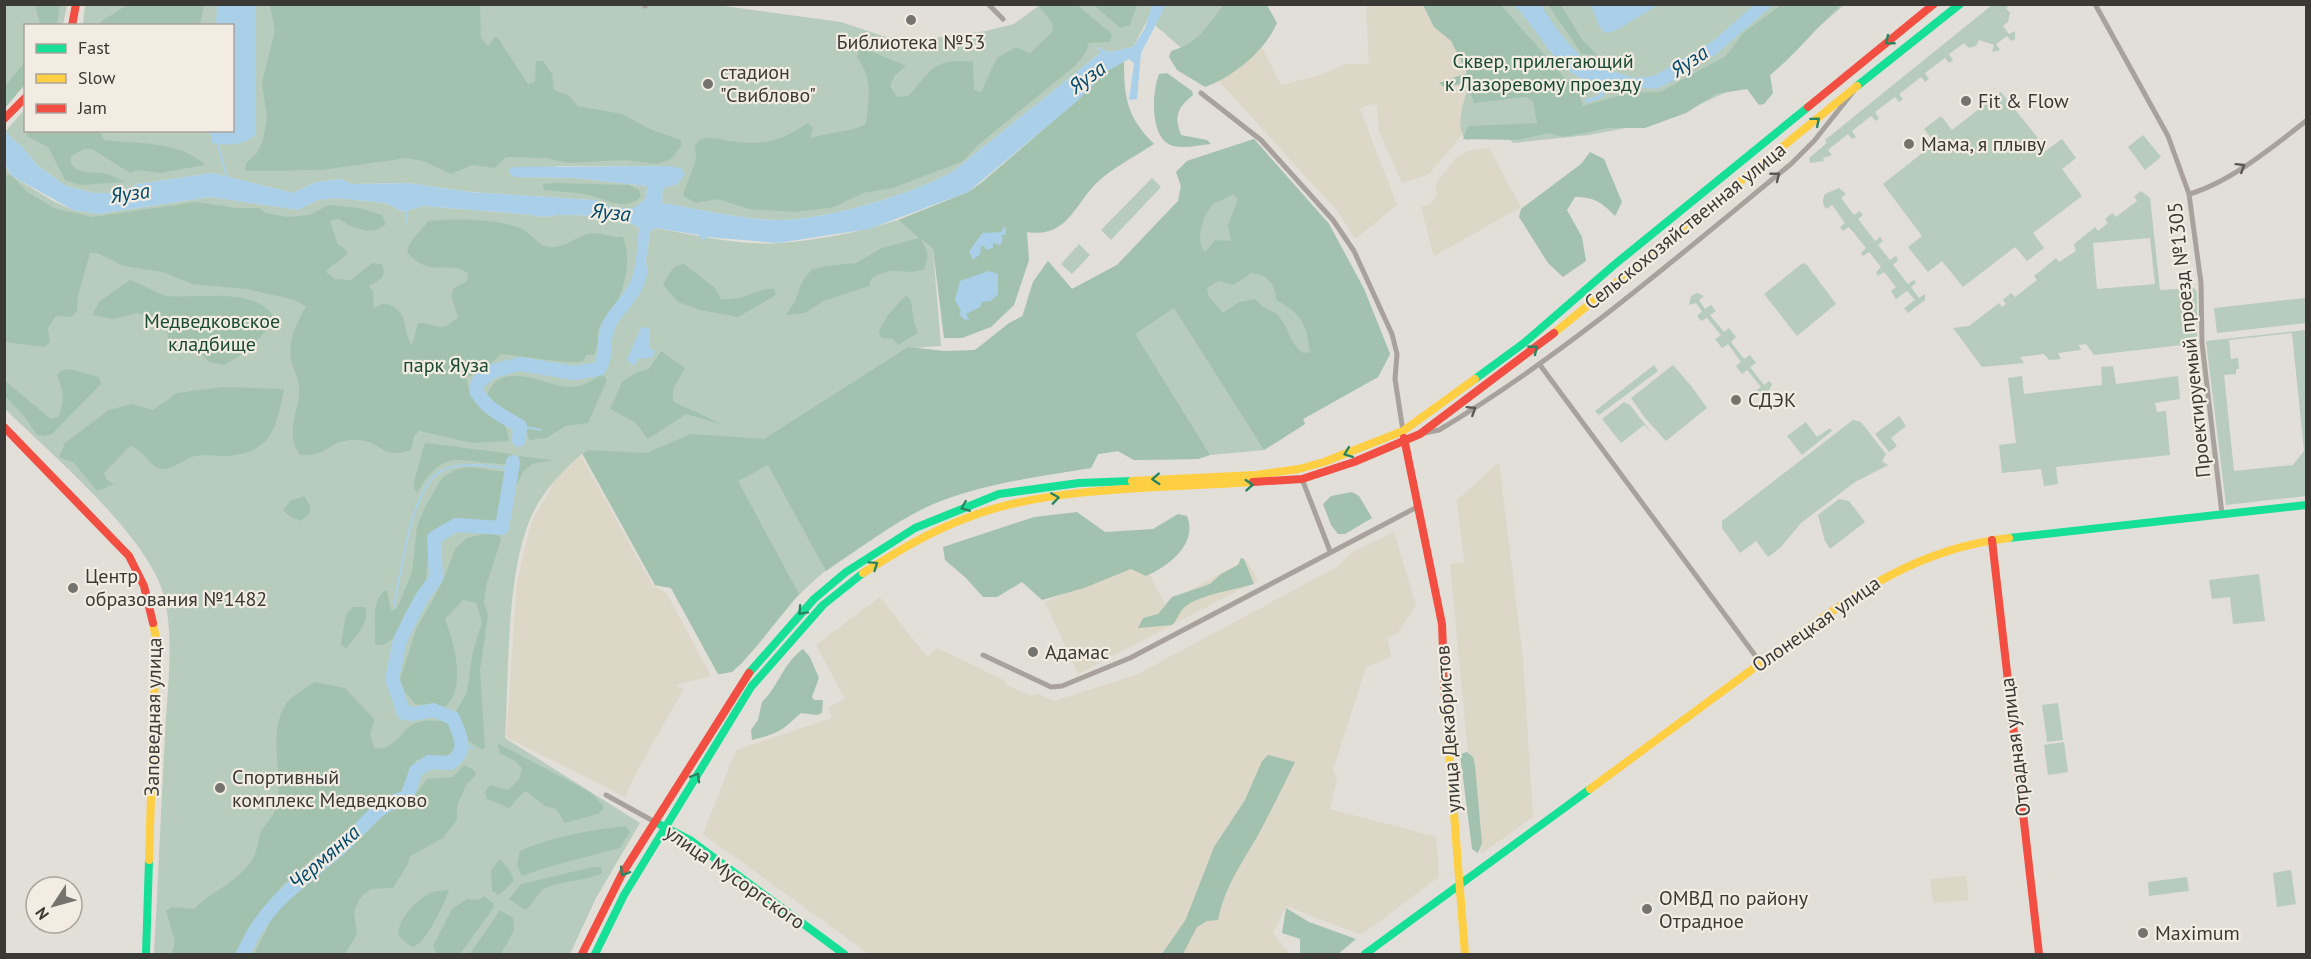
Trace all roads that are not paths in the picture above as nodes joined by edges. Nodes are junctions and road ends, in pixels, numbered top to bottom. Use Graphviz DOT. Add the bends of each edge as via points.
graph roads {
  1 [pos="76,4"];
  2 [pos="988,4"];
  3 [pos="1934,4"];
  4 [pos="1960,4"];
  5 [pos="2095,4"];
  6 [pos="1003,19"];
  7 [pos="72,24"];
  8 [pos="1860,84"];
  9 [pos="1201,93"];
  10 [pos="24,99"];
  11 [pos="8,116"];
  12 [pos="2307,121"];
  13 [pos="2189,194"];
  14 [pos="1540,366"];
  15 [pos="4,427"];
  16 [pos="1402,431"];
  17 [pos="1420,434"];
  18 [pos="1405,441"];
  19 [pos="1302,479"];
  20 [pos="2307,505"];
  21 [pos="1419,506"];
  22 [pos="2222,514"];
  23 [pos="1992,540"];
  24 [pos="1330,551"];
  25 [pos="983,655"];
  26 [pos="1760,662"];
  27 [pos="606,795"];
  28 [pos="655,822"];
  29 [pos="666,827"];
  30 [pos="1458,884"];
  31 [pos="146,954"];
  32 [pos="582,954"];
  33 [pos="596,954"];
  34 [pos="844,954"];
  35 [pos="1365,954"];
  36 [pos="1465,954"];
  37 [pos="2039,954"];
  1 -- 7 [label="main road"];
  2 -- 6 [label="street"];
  3 -- 16 [label="main road, Сельскохозяйственная улица, one-way" via="1524,343"];
  4 -- 8 [label="main road, Сельскохозяйственная улица"];
  5 -- 13 [label="street, Проектируемый проезд №1305" via="2168,136"];
  14 -- 8 [label="street, one-way" via="1791,164"];
  17 -- 8 [label="main road, Сельскохозяйственная улица, one-way" via="1532,352"];
  9 -- 16 [label="street" via="1261,140 1333,220 1354,251 1392,334"];
  10 -- 11 [label="main road"];
  13 -- 12 [label="street, one-way" via="2248,163"];
  13 -- 22 [label="street, Проектируемый проезд №1305"];
  17 -- 14 [label="street, one-way" via="1439,430"];
  14 -- 26 [label="street"];
  15 -- 31 [label="main road, Заповедная улица" via="122,547 144,581 149,599 156,639"];
  16 -- 18 [label="main road, улица Декабристов"];
  16 -- 28 [label="main road, Сельскохозяйственная улица, one-way" via="1299,469 1020,489 968,505 915,528 846,572 814,598 777,638 742,681"];
  17 -- 18 [label="main road, Сельскохозяйственная улица"];
  18 -- 19 [label="main road, Сельскохозяйственная улица"];
  18 -- 21 [label="main road, улица Декабристов"];
  19 -- 24 [label="street"];
  29 -- 19 [label="main road, Сельскохозяйственная улица, one-way" via="752,687 785,645 852,580 921,537 1008,504 1080,494"];
  20 -- 22 [label="main road, Олонецкая улица"];
  21 -- 24 [label="street"];
  21 -- 30 [label="main road, улица Декабристов" via="1442,624"];
  22 -- 23 [label="main road, Олонецкая улица"];
  23 -- 26 [label="main road, Олонецкая улица" via="1948,550 1890,573"];
  23 -- 37 [label="main road, Отрадная улица"];
  24 -- 25 [label="street" via="1130,658 1062,686 1043,684"];
  26 -- 30 [label="main road, Олонецкая улица"];
  27 -- 28 [label="street"];
  28 -- 29 [label="main road, улица Мусоргского"];
  28 -- 32 [label="main road, Сельскохозяйственная улица, one-way" via="614,889"];
  29 -- 33 [label="main road, Сельскохозяйственная улица" via="624,895"];
  29 -- 34 [label="main road, улица Мусоргского" via="690,840"];
  30 -- 35 [label="main road"];
  30 -- 36 [label="main road, улица Декабристов"];
}
